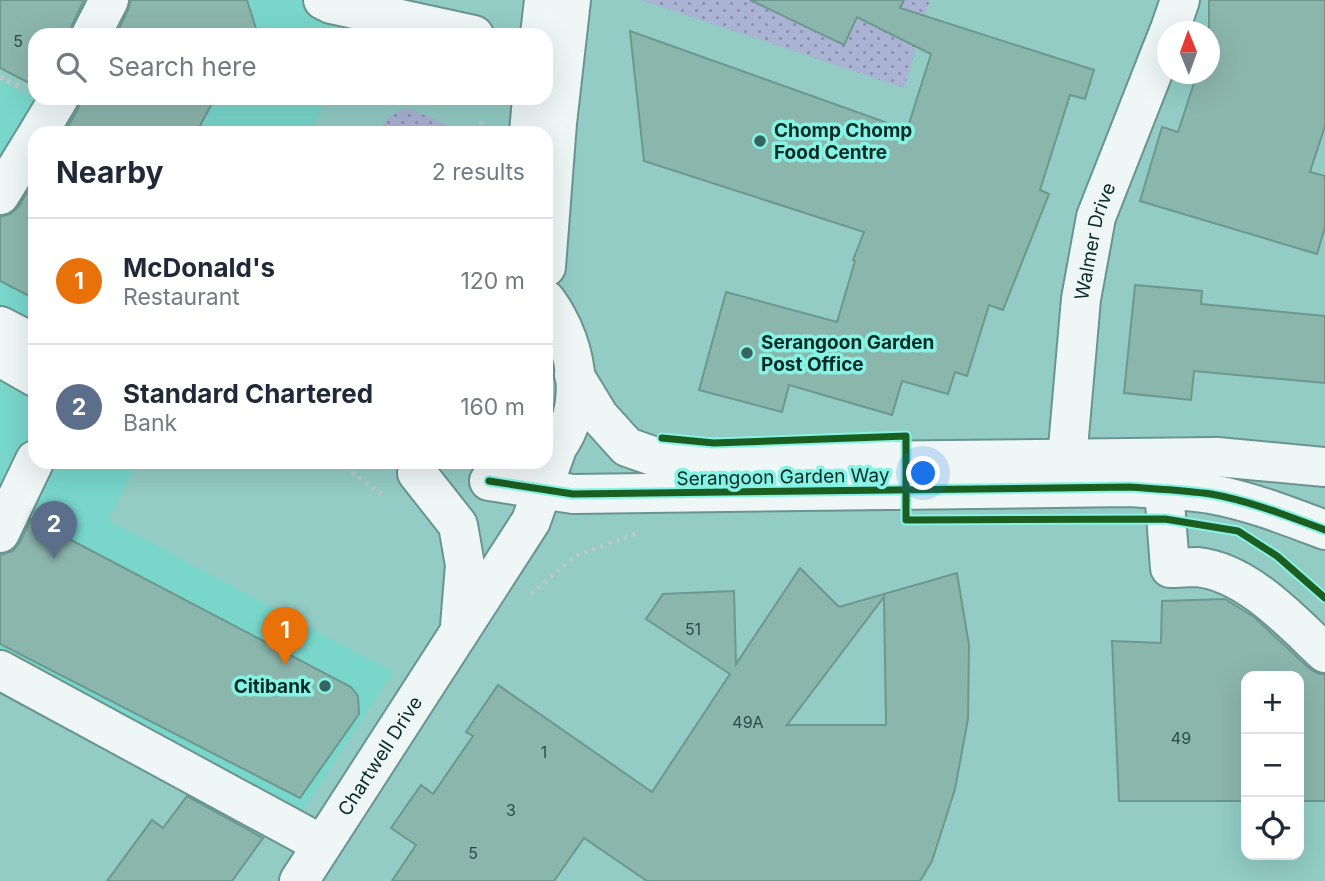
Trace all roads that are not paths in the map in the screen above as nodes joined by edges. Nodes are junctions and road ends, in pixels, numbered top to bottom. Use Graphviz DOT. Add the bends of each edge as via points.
graph roads {
  1 [pos="109,0"];
  2 [pos="323,0"];
  3 [pos="544,0"];
  4 [pos="571,0"];
  5 [pos="1180,0"];
  6 [pos="1172,21"];
  7 [pos="95,28"];
  8 [pos="442,28"];
  9 [pos="541,28"];
  10 [pos="1157,61"];
  11 [pos="40,105"];
  12 [pos="532,105"];
  13 [pos="39,126"];
  14 [pos="531,126"];
  15 [pos="28,149"];
  16 [pos="553,175"];
  17 [pos="0,195"];
  18 [pos="553,312"];
  19 [pos="0,326"];
  20 [pos="28,340"];
  21 [pos="0,357"];
  22 [pos="28,373"];
  23 [pos="574,375"];
  24 [pos="553,455"];
  25 [pos="1067,459"];
  26 [pos="1325,467"];
  27 [pos="31,469"];
  28 [pos="407,469"];
  29 [pos="409,469"];
  30 [pos="532,469"];
  31 [pos="546,469"];
  32 [pos="551,469"];
  33 [pos="1164,489"];
  34 [pos="1325,530"];
  35 [pos="0,533"];
  36 [pos="459,631"];
  37 [pos="1325,653"];
  38 [pos="0,670"];
  39 [pos="321,845"];
  40 [pos="299,881"];
  1 -- 7 [label="street"];
  2 -- 8 [label="street"];
  3 -- 9 [label="street"];
  4 -- 16 [label="street"];
  5 -- 6 [label="street, Walmer Drive"];
  10 -- 25 [label="street, Walmer Drive" via="1096,217 1081,299"];
  11 -- 13 [label="street"];
  12 -- 14 [label="street"];
  15 -- 17 [label="street"];
  18 -- 23 [label="street" via="566,333"];
  19 -- 20 [label="street"];
  21 -- 22 [label="street"];
  23 -- 24 [label="street, Chartwell Drive" via="577,402 570,428"];
  23 -- 25 [label="street, Serangoon Garden Way" via="599,416 627,447 673,463"];
  25 -- 26 [label="street, Serangoon Garden Way" via="1217,457"];
  27 -- 35 [label="street"];
  28 -- 36 [label="street, Chartwell Drive" via="458,525 466,565"];
  29 -- 30 [label="street, Serangoon Garden Way" via="452,484 489,481"];
  31 -- 36 [label="street, Chartwell Drive" via="531,522"];
  32 -- 33 [label="street, Serangoon Garden Way" via="573,494"];
  33 -- 34 [label="street, Serangoon Garden Way" via="1212,494"];
  33 -- 37 [label="street" via="1170,568 1199,567 1254,590"];
  36 -- 39 [label="street, Chartwell Drive"];
  38 -- 39 [label="street"];
  39 -- 40 [label="street, Chartwell Drive"];
}
